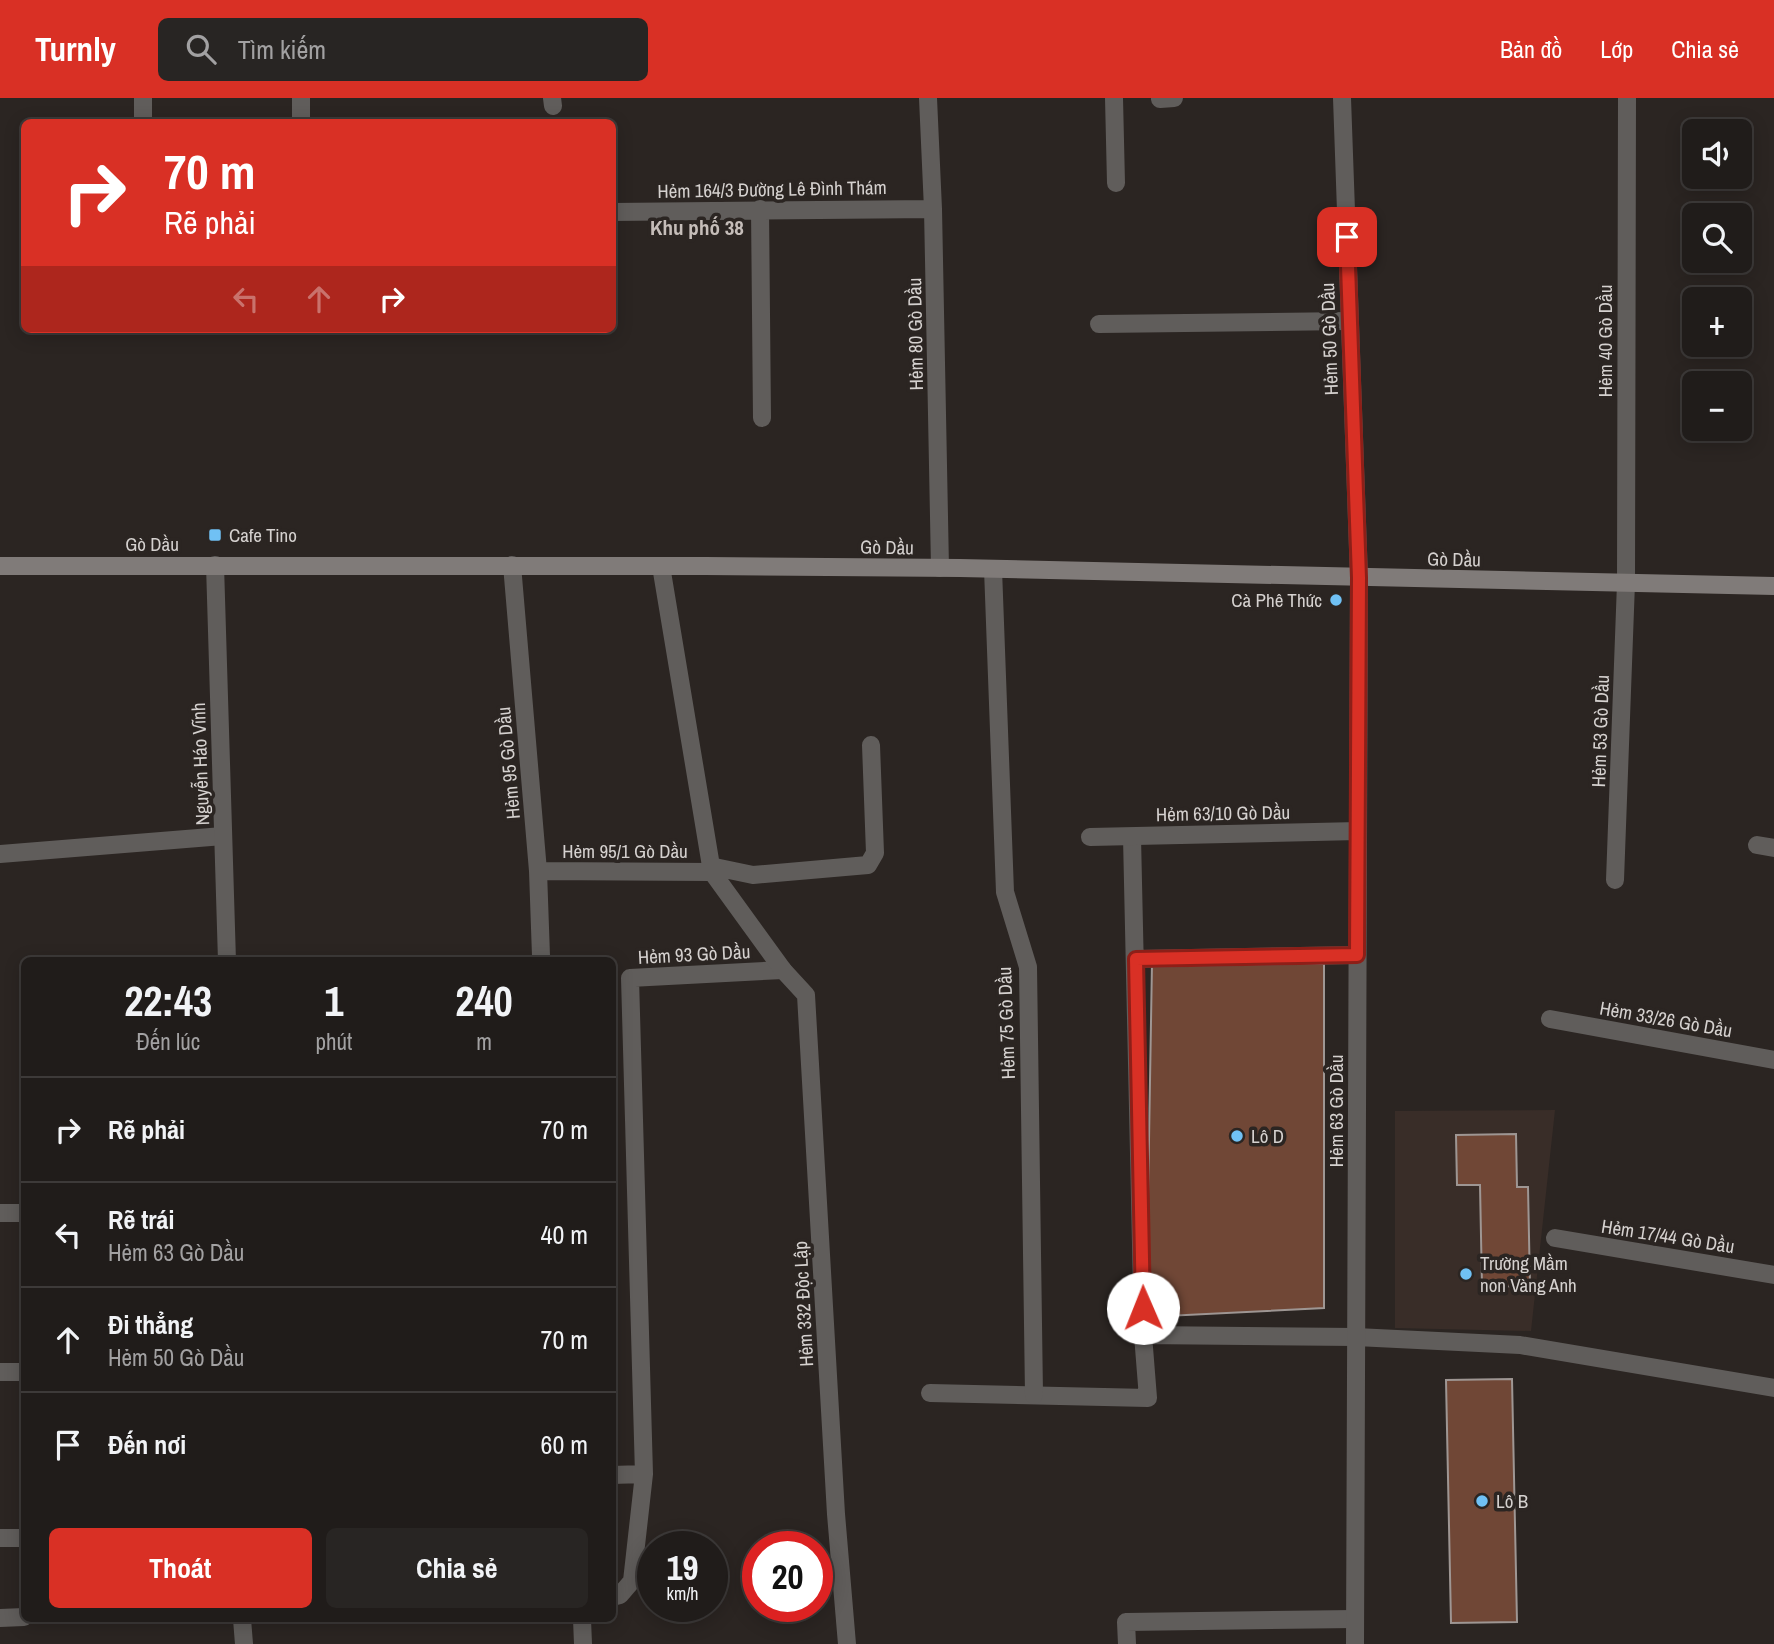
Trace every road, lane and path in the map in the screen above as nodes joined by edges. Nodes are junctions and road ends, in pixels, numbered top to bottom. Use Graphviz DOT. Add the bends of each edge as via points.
graph roads {
  1 [pos="143,98"];
  2 [pos="301,98"];
  3 [pos="928,98"];
  4 [pos="1114,98"];
  5 [pos="1174,98"];
  6 [pos="1342,98"];
  7 [pos="1627,98"];
  8 [pos="1160,99"];
  9 [pos="143,119"];
  10 [pos="301,119"];
  11 [pos="1116,183"];
  12 [pos="760,209"];
  13 [pos="933,209"];
  14 [pos="616,212"];
  15 [pos="1350,321"];
  16 [pos="1099,324"];
  17 [pos="762,418"];
  18 [pos="0,565"];
  19 [pos="215,565"];
  20 [pos="512,565"];
  21 [pos="661,566"];
  22 [pos="940,568"];
  23 [pos="993,569"];
  24 [pos="1359,578"];
  25 [pos="1626,583"];
  26 [pos="1774,586"];
  27 [pos="871,745"];
  28 [pos="1358,831"];
  29 [pos="223,836"];
  30 [pos="1090,837"];
  31 [pos="1132,837"];
  32 [pos="0,854"];
  33 [pos="711,869"];
  34 [pos="538,871"];
  35 [pos="1615,880"];
  36 [pos="1357,955"];
  37 [pos="541,956"];
  38 [pos="226,957"];
  39 [pos="1136,959"];
  40 [pos="783,970"];
  41 [pos="1550,1019"];
  42 [pos="1774,1060"];
  43 [pos="0,1213"];
  44 [pos="21,1213"];
  45 [pos="1555,1238"];
  46 [pos="1774,1275"];
  47 [pos="1143,1335"];
  48 [pos="1356,1337"];
  49 [pos="21,1372"];
  50 [pos="0,1373"];
  51 [pos="1774,1388"];
  52 [pos="930,1393"];
  53 [pos="1034,1395"];
  54 [pos="644,1474"];
  55 [pos="616,1475"];
  56 [pos="0,1538"];
  57 [pos="21,1538"];
  58 [pos="616,1596"];
  59 [pos="21,1617"];
  60 [pos="0,1618"];
  61 [pos="1355,1619"];
  62 [pos="242,1622"];
  63 [pos="582,1622"];
  64 [pos="244,1644"];
  65 [pos="583,1644"];
  66 [pos="847,1644"];
  67 [pos="1127,1644"];
  68 [pos="1355,1644"];
  1 -- 9 [label="street"];
  2 -- 10 [label="street"];
  3 -- 13 [label="street, Hẻm 80 Gò Dầu"];
  4 -- 11 [label="street"];
  5 -- 8 [label="street"];
  6 -- 15 [label="street, Hẻm 50 Gò Dầu"];
  7 -- 25 [label="street, Hẻm 40 Gò Dầu"];
  12 -- 13 [label="street, Hẻm 164/3 Đường Lê Đình Thám"];
  12 -- 14 [label="street, Hẻm 164/3 Đường Lê Đình Thám"];
  12 -- 17 [label="street"];
  13 -- 22 [label="street, Hẻm 80 Gò Dầu"];
  15 -- 16 [label="street"];
  15 -- 24 [label="street, Hẻm 50 Gò Dầu"];
  18 -- 19 [label="street, Gò Dầu"];
  19 -- 20 [label="street, Gò Dầu"];
  19 -- 29 [label="street, Nguyễn Háo Vĩnh"];
  20 -- 21 [label="street, Gò Dầu"];
  20 -- 34 [label="street, Hẻm 95 Gò Dầu"];
  21 -- 22 [label="street, Gò Dầu"];
  21 -- 33 [label="street, Hẻm 93 Gò Dầu"];
  22 -- 23 [label="street, Gò Dầu"];
  23 -- 24 [label="street, Gò Dầu"];
  23 -- 53 [label="street, Hẻm 75 Gò Dầu" via="1005,892 1028,967"];
  24 -- 25 [label="street, Gò Dầu"];
  24 -- 28 [label="street, Hẻm 63 Gò Dầu"];
  25 -- 26 [label="street, Gò Dầu"];
  25 -- 35 [label="street, Hẻm 53 Gò Dầu"];
  27 -- 33 [label="street, Hẻm 95/1 Gò Dầu" via="875,853 868,865 754,876"];
  28 -- 31 [label="street, Hẻm 63/10 Gò Dầu"];
  28 -- 36 [label="street, Hẻm 63 Gò Dầu"];
  29 -- 32 [label="street"];
  29 -- 38 [label="street, Nguyễn Háo Vĩnh"];
  30 -- 31 [label="street, Hẻm 63/10 Gò Dầu"];
  31 -- 39 [label="street"];
  33 -- 34 [label="street, Hẻm 95/1 Gò Dầu"];
  33 -- 40 [label="street, Hẻm 93 Gò Dầu"];
  34 -- 37 [label="street, Hẻm 95 Gò Dầu"];
  36 -- 39 [label="street"];
  36 -- 48 [label="street, Hẻm 63 Gò Dầu"];
  39 -- 47 [label="street"];
  40 -- 54 [label="street, Hẻm 93 Gò Dầu" via="630,978"];
  40 -- 66 [label="street, Hẻm 332 Độc Lập" via="806,995"];
  41 -- 42 [label="street, Hẻm 33/26 Gò Dầu"];
  43 -- 44 [label="street"];
  45 -- 46 [label="street, Hẻm 17/44 Gò Dầu"];
  47 -- 48 [label="street"];
  47 -- 53 [label="street" via="1148,1398"];
  48 -- 51 [label="street" via="1520,1345"];
  48 -- 61 [label="street, Hẻm 63 Gò Dầu"];
  49 -- 50 [label="street"];
  52 -- 53 [label="street"];
  54 -- 55 [label="street"];
  54 -- 58 [label="street" via="632,1581"];
  56 -- 57 [label="street"];
  59 -- 60 [label="street"];
  61 -- 67 [label="street" via="1126,1622"];
  61 -- 68 [label="street, Hẻm 63 Gò Dầu"];
  62 -- 64 [label="street"];
  63 -- 65 [label="street"];
}
